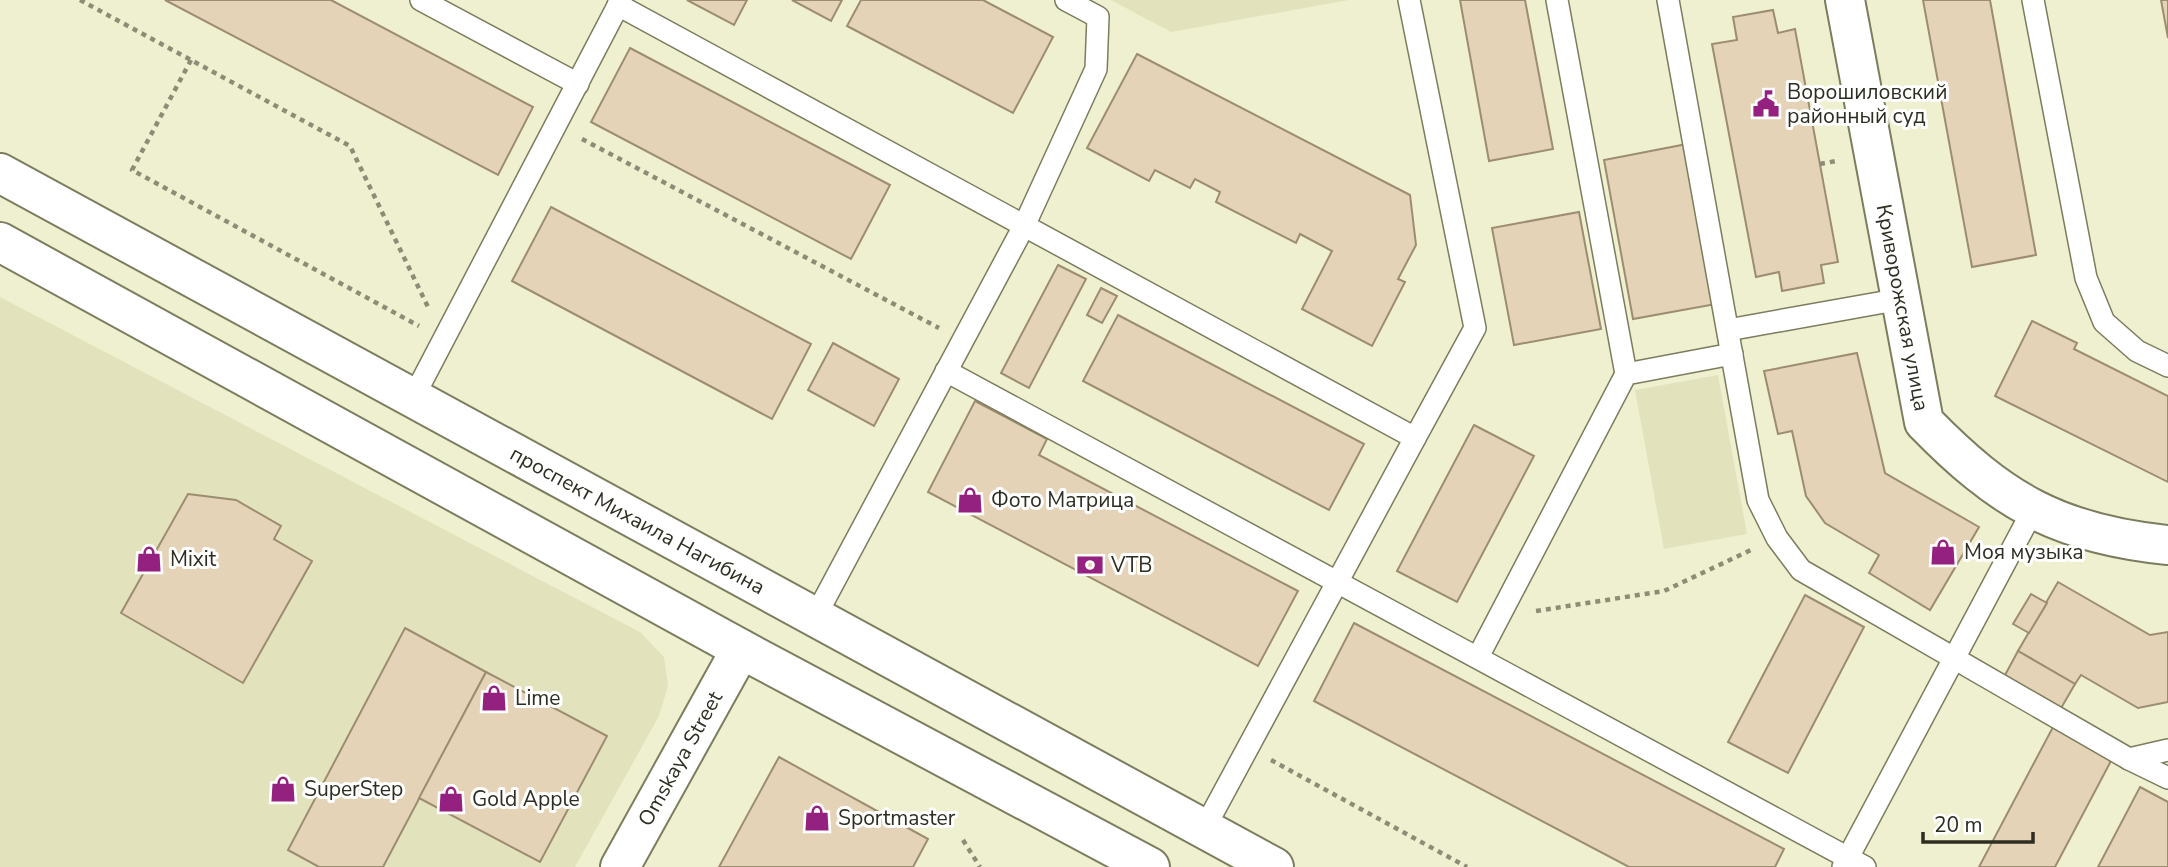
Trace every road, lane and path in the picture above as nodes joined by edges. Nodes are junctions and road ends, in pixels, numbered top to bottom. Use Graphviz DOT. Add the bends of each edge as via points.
graph roads {
  1 [pos="80,0"];
  2 [pos="421,0"];
  3 [pos="1066,0"];
  4 [pos="1409,0"];
  5 [pos="1557,0"];
  6 [pos="1668,0"];
  7 [pos="1845,0"];
  8 [pos="2033,0"];
  9 [pos="620,3"];
  10 [pos="191,60"];
  11 [pos="578,84"];
  12 [pos="556,126"];
  13 [pos="1840,160"];
  14 [pos="1820,164"];
  15 [pos="0,173"];
  16 [pos="1024,226"];
  17 [pos="0,242"];
  18 [pos="1902,299"];
  19 [pos="1728,330"];
  20 [pos="444,340"];
  21 [pos="962,340"];
  22 [pos="1732,354"];
  23 [pos="2168,366"];
  24 [pos="946,371"];
  25 [pos="1626,374"];
  26 [pos="413,398"];
  27 [pos="1415,438"];
  28 [pos="2032,510"];
  29 [pos="1777,538"];
  30 [pos="2168,545"];
  31 [pos="1338,581"];
  32 [pos="815,617"];
  33 [pos="1498,617"];
  34 [pos="741,649"];
  35 [pos="1478,657"];
  36 [pos="1953,658"];
  37 [pos="1248,748"];
  38 [pos="2168,750"];
  39 [pos="2129,759"];
  40 [pos="2168,778"];
  41 [pos="1205,829"];
  42 [pos="963,840"];
  43 [pos="1852,864"];
  44 [pos="620,867"];
  45 [pos="980,867"];
  46 [pos="1150,867"];
  47 [pos="1274,867"];
  48 [pos="1467,867"];
  1 -- 10 [label="path"];
  2 -- 11 [label="lane"];
  3 -- 16 [label="lane" via="1098,17 1097,69"];
  4 -- 27 [label="lane" via="1475,328"];
  5 -- 25 [label="lane"];
  6 -- 19 [label="lane"];
  7 -- 18 [label="main road, Криворожская улица"];
  8 -- 23 [label="lane" via="2086,278 2104,322 2137,351"];
  9 -- 11 [label="lane"];
  9 -- 16 [label="lane"];
  10 -- 20 [label="path" via="350,146"];
  10 -- 20 [label="path" via="132,170"];
  11 -- 12 [label="lane"];
  12 -- 20 [label="lane"];
  12 -- 21 [label="path"];
  13 -- 14 [label="path"];
  15 -- 26 [label="main road, проспект Михаила Нагибина"];
  16 -- 21 [label="lane"];
  16 -- 27 [label="lane"];
  17 -- 34 [label="main road"];
  18 -- 19 [label="lane"];
  18 -- 28 [label="main road, Криворожская улица" via="1924,422 1961,460"];
  19 -- 22 [label="lane"];
  20 -- 26 [label="lane"];
  21 -- 24 [label="lane"];
  22 -- 25 [label="lane"];
  22 -- 29 [label="lane" via="1758,500"];
  24 -- 31 [label="lane"];
  24 -- 32 [label="lane"];
  25 -- 33 [label="lane"];
  26 -- 32 [label="main road, проспект Михаила Нагибина"];
  27 -- 31 [label="lane"];
  28 -- 30 [label="main road, Криворожская улица" via="2128,541"];
  28 -- 36 [label="lane"];
  29 -- 33 [label="path" via="1664,591"];
  29 -- 36 [label="lane" via="1801,570"];
  31 -- 35 [label="lane"];
  31 -- 37 [label="lane"];
  32 -- 41 [label="main road, проспект Михаила Нагибина"];
  33 -- 35 [label="lane"];
  34 -- 44 [label="main road, Omskaya Street"];
  34 -- 46 [label="main road"];
  35 -- 43 [label="lane"];
  36 -- 39 [label="lane"];
  36 -- 43 [label="lane"];
  37 -- 41 [label="lane"];
  37 -- 48 [label="path"];
  38 -- 39 [label="lane"];
  39 -- 40 [label="lane"];
  41 -- 47 [label="main road, проспект Михаила Нагибина"];
  42 -- 45 [label="path"];
}
